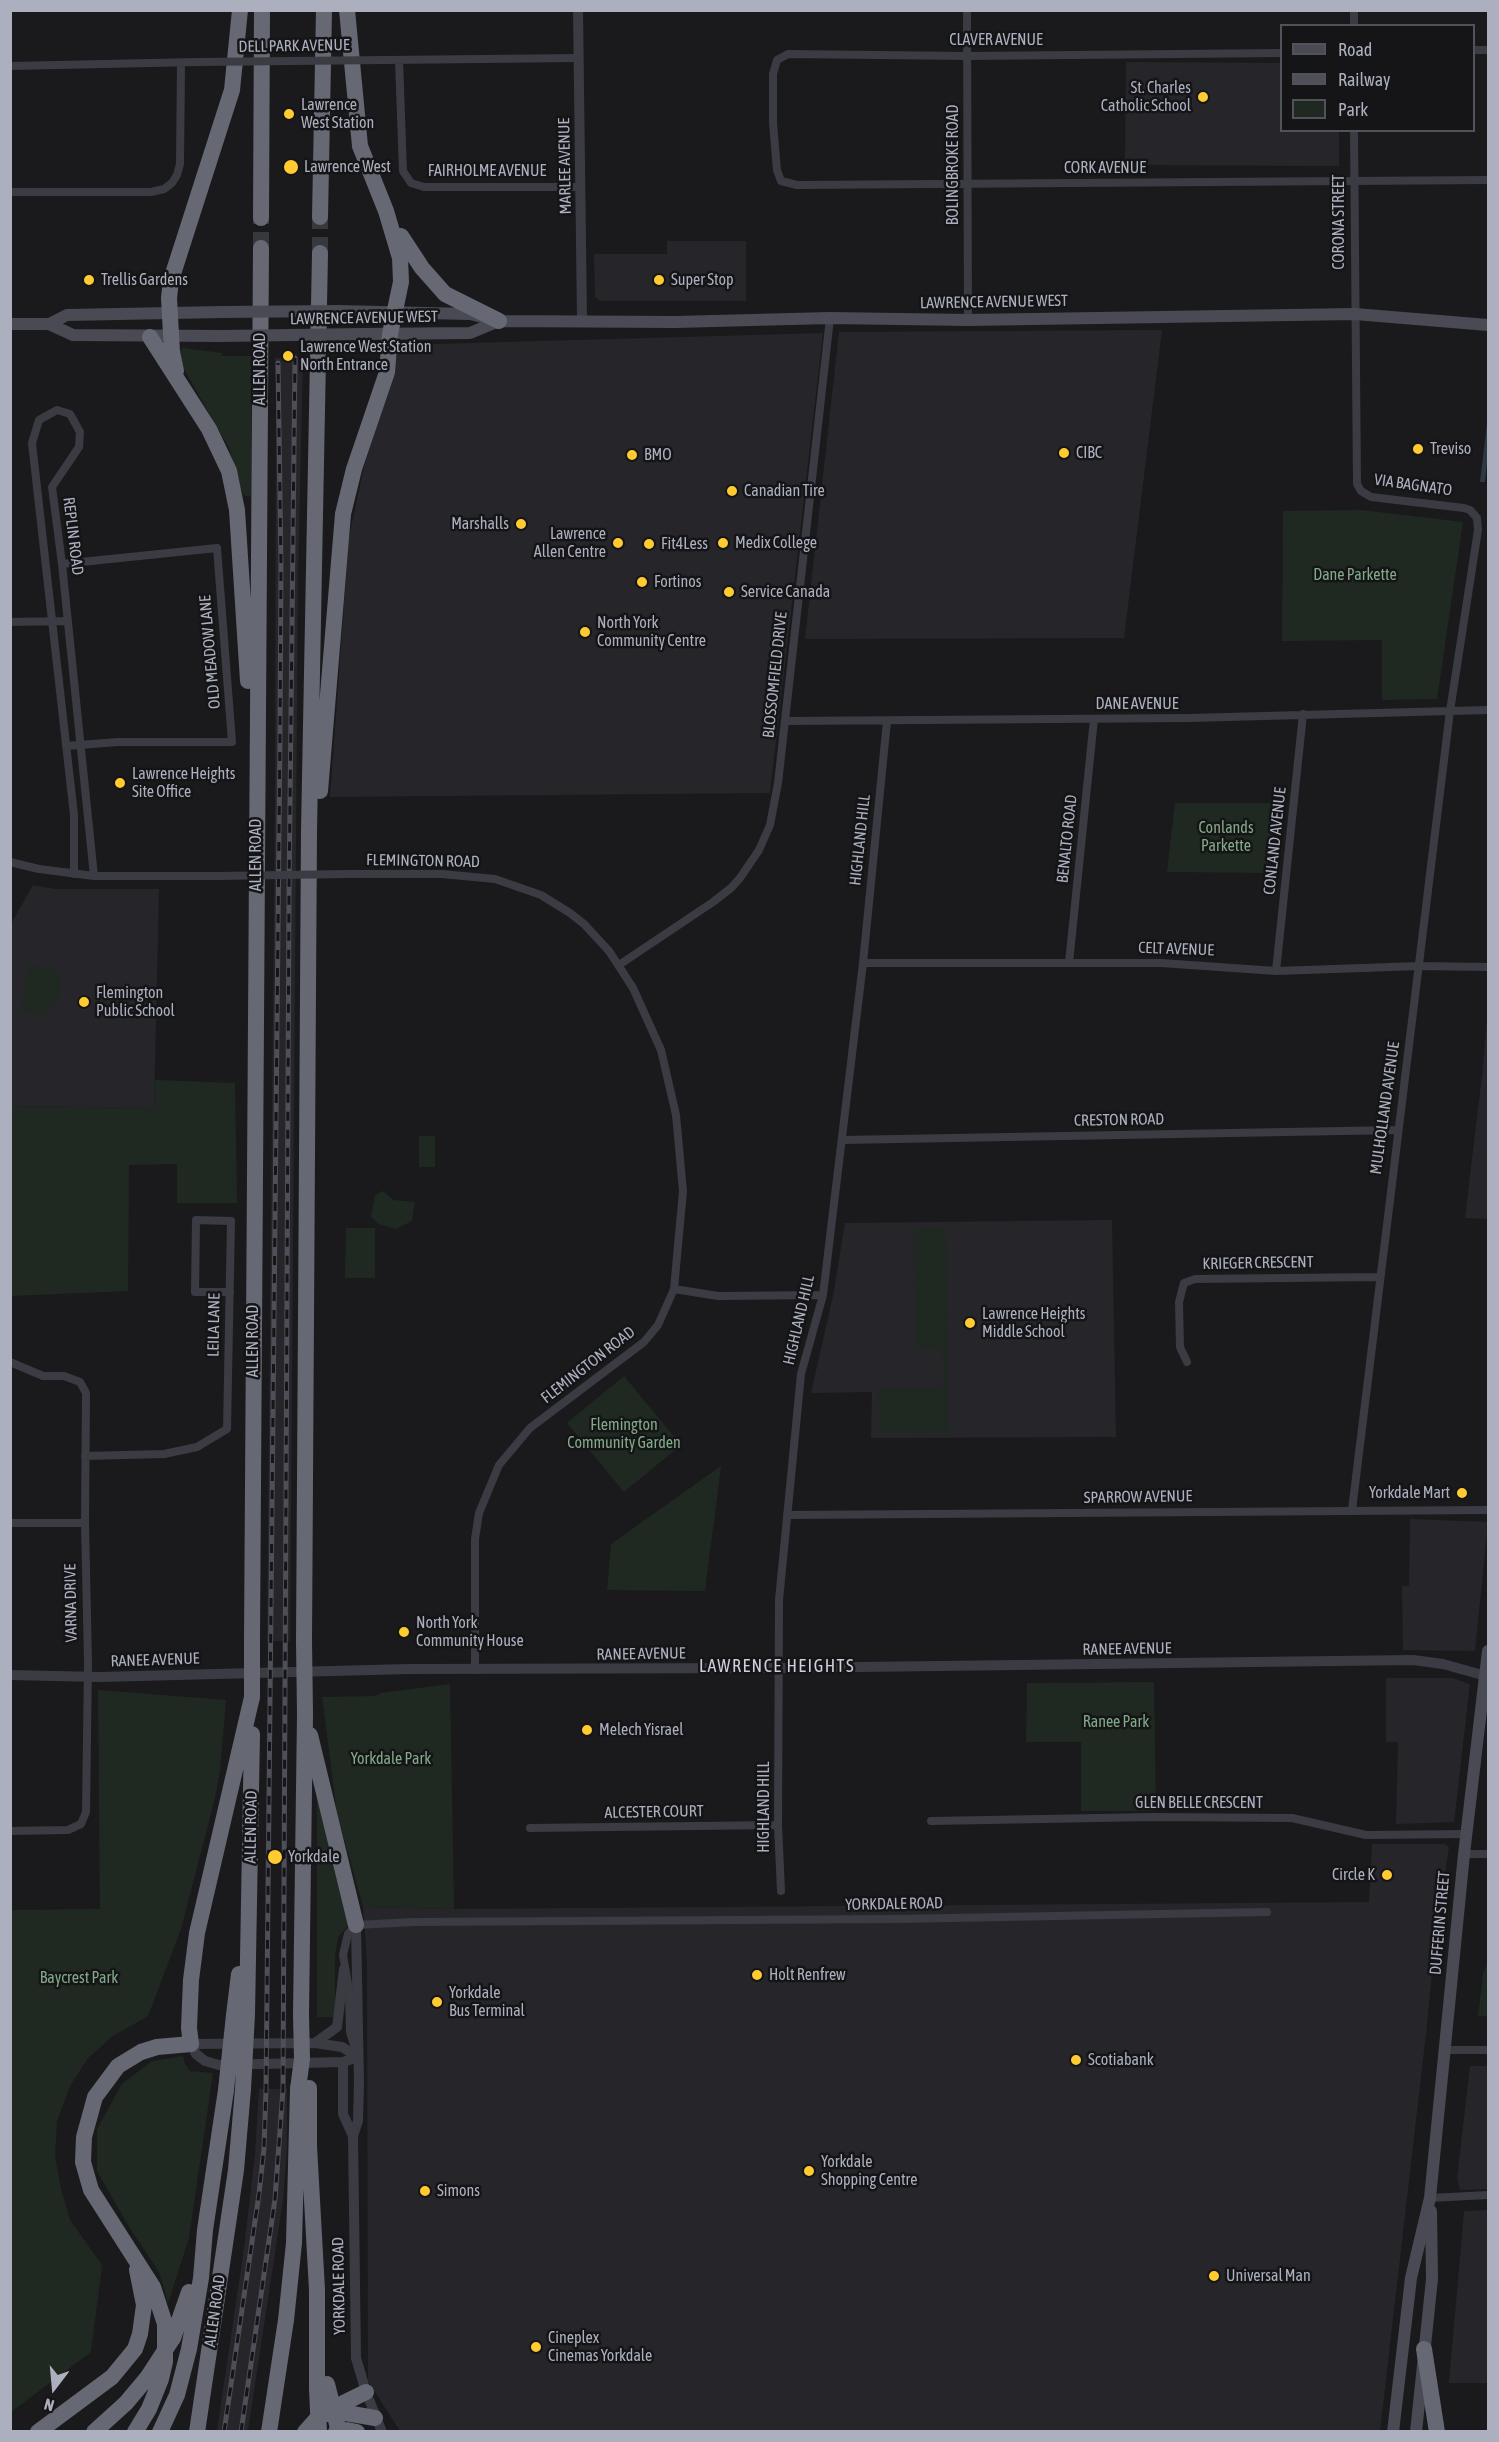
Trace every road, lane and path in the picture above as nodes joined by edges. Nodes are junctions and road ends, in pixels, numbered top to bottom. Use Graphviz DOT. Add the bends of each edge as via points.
graph roads {
  1 [pos="240,10"];
  2 [pos="262,10"];
  3 [pos="324,10"];
  4 [pos="346,10"];
  5 [pos="578,10"];
  6 [pos="967,10"];
  7 [pos="1280,53"];
  8 [pos="968,56"];
  9 [pos="578,58"];
  10 [pos="399,60"];
  11 [pos="181,64"];
  12 [pos="10,66"];
  13 [pos="773,123"];
  14 [pos="1354,132"];
  15 [pos="1488,180"];
  16 [pos="1354,182"];
  17 [pos="967,184"];
  18 [pos="580,187"];
  19 [pos="10,192"];
  20 [pos="386,211"];
  21 [pos="320,217"];
  22 [pos="261,218"];
  23 [pos="261,248"];
  24 [pos="320,253"];
  25 [pos="170,312"];
  26 [pos="395,312"];
  27 [pos="1355,314"];
  28 [pos="830,318"];
  29 [pos="968,320"];
  30 [pos="499,321"];
  31 [pos="582,321"];
  32 [pos="10,324"];
  33 [pos="49,324"];
  34 [pos="1488,325"];
  35 [pos="390,334"];
  36 [pos="172,336"];
  37 [pos="150,337"];
  38 [pos="180,382"];
  39 [pos="62,564"];
  40 [pos="67,621"];
  41 [pos="10,622"];
  42 [pos="52,622"];
  43 [pos="1488,710"];
  44 [pos="1450,711"];
  45 [pos="1303,714"];
  46 [pos="1094,719"];
  47 [pos="786,721"];
  48 [pos="887,721"];
  49 [pos="80,745"];
  50 [pos="66,746"];
  51 [pos="309,830"];
  52 [pos="256,832"];
  53 [pos="10,861"];
  54 [pos="74,874"];
  55 [pos="94,876"];
  56 [pos="863,963"];
  57 [pos="1069,963"];
  58 [pos="619,965"];
  59 [pos="1420,966"];
  60 [pos="1488,967"];
  61 [pos="1276,971"];
  62 [pos="1397,1130"];
  63 [pos="842,1140"];
  64 [pos="1379,1277"];
  65 [pos="674,1289"];
  66 [pos="230,1292"];
  67 [pos="823,1295"];
  68 [pos="10,1362"];
  69 [pos="1187,1362"];
  70 [pos="85,1456"];
  71 [pos="1352,1510"];
  72 [pos="1488,1510"];
  73 [pos="787,1515"];
  74 [pos="10,1523"];
  75 [pos="85,1523"];
  76 [pos="1488,1652"];
  77 [pos="780,1668"];
  78 [pos="475,1670"];
  79 [pos="10,1675"];
  80 [pos="87,1677"];
  81 [pos="1487,1677"];
  82 [pos="252,1697"];
  83 [pos="304,1714"];
  84 [pos="931,1821"];
  85 [pos="778,1825"];
  86 [pos="530,1828"];
  87 [pos="10,1831"];
  88 [pos="1466,1834"];
  89 [pos="1464,1854"];
  90 [pos="1488,1854"];
  91 [pos="781,1891"];
  92 [pos="1267,1912"];
  93 [pos="356,1925"];
  94 [pos="344,1969"];
  95 [pos="315,2043"];
  96 [pos="191,2044"];
  97 [pos="1445,2050"];
  98 [pos="1488,2050"];
  99 [pos="358,2058"];
  100 [pos="343,2062"];
  101 [pos="303,2089"];
  102 [pos="234,2090"];
  103 [pos="353,2136"];
  104 [pos="1488,2195"];
  105 [pos="1430,2198"];
  106 [pos="205,2230"];
  107 [pos="119,2235"];
  108 [pos="1424,2349"];
  109 [pos="322,2387"];
  110 [pos="366,2392"];
  111 [pos="321,2414"];
  112 [pos="378,2425"];
  113 [pos="38,2432"];
  114 [pos="94,2432"];
  115 [pos="135,2432"];
  116 [pos="160,2432"];
  117 [pos="197,2432"];
  118 [pos="269,2432"];
  119 [pos="305,2432"];
  120 [pos="319,2432"];
  121 [pos="338,2432"];
  122 [pos="357,2432"];
  123 [pos="1393,2432"];
  124 [pos="1416,2432"];
  125 [pos="1437,2432"];
  1 -- 25 [label="highway" via="232,90 171,280"];
  2 -- 22 [label="highway"];
  3 -- 21 [label="highway"];
  4 -- 20 [label="highway" via="360,146"];
  5 -- 9 [label="street, MARLEE AVENUE"];
  6 -- 8 [label="street, BOLINGBROKE ROAD"];
  7 -- 8 [label="street, CLAVER AVENUE"];
  8 -- 13 [label="street, CLAVER AVENUE" via="788,54 777,60 773,74"];
  8 -- 17 [label="street, BOLINGBROKE ROAD"];
  9 -- 10 [label="street, DELL PARK AVENUE"];
  9 -- 18 [label="street, MARLEE AVENUE"];
  10 -- 11 [label="street, DELL PARK AVENUE, bridge"];
  10 -- 18 [label="street, FAIRHOLME AVENUE" via="403,171 411,183 424,187"];
  11 -- 12 [label="street, DELL PARK AVENUE"];
  11 -- 19 [label="street" via="180,164 172,183 164,189"];
  13 -- 17 [label="street, CORK AVENUE" via="781,181 797,185"];
  14 -- 16 [label="street, CORONA STREET"];
  15 -- 16 [label="street, CORK AVENUE"];
  16 -- 17 [label="street, CORK AVENUE"];
  16 -- 27 [label="street, CORONA STREET"];
  17 -- 29 [label="street, BOLINGBROKE ROAD"];
  18 -- 31 [label="street, MARLEE AVENUE"];
  20 -- 26 [label="highway" via="400,258 401,282"];
  20 -- 30 [label="highway" via="412,255 445,294"];
  23 -- 52 [label="highway, ALLEN ROAD"];
  24 -- 51 [label="highway"];
  25 -- 26 [label="main road, LAWRENCE AVENUE WEST, bridge"];
  25 -- 33 [label="main road, LAWRENCE AVENUE WEST" via="68,315"];
  25 -- 36 [label="highway"];
  26 -- 30 [label="main road, LAWRENCE AVENUE WEST" via="470,314"];
  26 -- 35 [label="highway"];
  27 -- 29 [label="main road, LAWRENCE AVENUE WEST"];
  27 -- 34 [label="main road, LAWRENCE AVENUE WEST"];
  27 -- 44 [label="street, VIA BAGNATO" via="1359,487 1371,496 1464,508 1477,518"];
  28 -- 29 [label="main road, LAWRENCE AVENUE WEST"];
  28 -- 31 [label="main road, LAWRENCE AVENUE WEST"];
  28 -- 47 [label="street, BLOSSOMFIELD DRIVE"];
  30 -- 31 [label="main road, LAWRENCE AVENUE WEST"];
  30 -- 35 [label="main road, LAWRENCE AVENUE WEST" via="470,333"];
  32 -- 33 [label="main road, LAWRENCE AVENUE WEST"];
  33 -- 37 [label="main road, LAWRENCE AVENUE WEST" via="74,336"];
  35 -- 36 [label="main road, LAWRENCE AVENUE WEST, bridge"];
  35 -- 51 [label="highway" via="387,372 343,514 318,818"];
  36 -- 37 [label="main road, LAWRENCE AVENUE WEST"];
  36 -- 38 [label="highway"];
  37 -- 38 [label="highway"];
  38 -- 52 [label="highway" via="229,471 237,510"];
  39 -- 40 [label="street, REPLIN ROAD"];
  39 -- 42 [label="street, REPLIN ROAD" via="52,487 79,447 80,432 70,414 57,410 39,420 32,443"];
  39 -- 49 [label="street, OLD MEADOW LANE" via="216,548 218,558 232,742"];
  40 -- 42 [label="street"];
  40 -- 49 [label="street, REPLIN ROAD"];
  41 -- 42 [label="street"];
  42 -- 50 [label="street, REPLIN ROAD"];
  43 -- 44 [label="street, DANE AVENUE"];
  44 -- 45 [label="street, DANE AVENUE"];
  44 -- 59 [label="street, MULHOLLAND AVENUE"];
  45 -- 46 [label="street, DANE AVENUE"];
  45 -- 61 [label="street, CONLAND AVENUE"];
  46 -- 48 [label="street, DANE AVENUE"];
  46 -- 57 [label="street, BENALTO ROAD"];
  47 -- 48 [label="street, DANE AVENUE"];
  47 -- 58 [label="street, BLOSSOMFIELD DRIVE" via="772,817 749,867 713,902"];
  48 -- 56 [label="street, HIGHLAND HILL"];
  49 -- 50 [label="street, OLD MEADOW LANE"];
  49 -- 55 [label="street, REPLIN ROAD"];
  50 -- 54 [label="street, REPLIN ROAD" via="74,815"];
  51 -- 83 [label="highway, bridge"];
  52 -- 82 [label="highway, ALLEN ROAD, bridge"];
  53 -- 54 [label="street, FLEMINGTON ROAD"];
  54 -- 55 [label="street, FLEMINGTON ROAD"];
  55 -- 58 [label="street, FLEMINGTON ROAD, bridge" via="486,877 541,895 570,913 597,937"];
  56 -- 57 [label="street, CELT AVENUE"];
  56 -- 63 [label="street, HIGHLAND HILL"];
  57 -- 61 [label="street, CELT AVENUE" via="1205,964"];
  58 -- 65 [label="street, FLEMINGTON ROAD" via="661,1050 676,1114 683,1191"];
  59 -- 60 [label="street, CELT AVENUE"];
  59 -- 61 [label="street, CELT AVENUE"];
  59 -- 62 [label="street, MULHOLLAND AVENUE"];
  62 -- 63 [label="street, CRESTON ROAD"];
  62 -- 64 [label="street, MULHOLLAND AVENUE"];
  63 -- 67 [label="street, HIGHLAND HILL"];
  64 -- 69 [label="street, KRIEGER CRESCENT" via="1195,1278 1184,1283 1179,1302 1180,1347"];
  64 -- 71 [label="street, MULHOLLAND AVENUE"];
  65 -- 67 [label="street" via="718,1296"];
  65 -- 78 [label="street, FLEMINGTON ROAD" via="658,1324 644,1342 530,1428 499,1466 479,1513 475,1539"];
  66 -- 66 [label="street, LEILA LANE" via="231,1221 196,1220 195,1292"];
  66 -- 70 [label="street, LEILA LANE" via="228,1429 197,1447 164,1454"];
  67 -- 73 [label="street, HIGHLAND HILL" via="801,1374"];
  68 -- 70 [label="street, VARNA DRIVE" via="43,1376 64,1376 80,1382 86,1393"];
  70 -- 75 [label="street, VARNA DRIVE"];
  71 -- 72 [label="street, SPARROW AVENUE"];
  71 -- 73 [label="street, SPARROW AVENUE"];
  73 -- 77 [label="street, HIGHLAND HILL" via="779,1600"];
  74 -- 75 [label="street"];
  75 -- 80 [label="street, VARNA DRIVE"];
  76 -- 81 [label="main road, DUFFERIN STREET"];
  77 -- 78 [label="street, RANEE AVENUE"];
  77 -- 81 [label="street, RANEE AVENUE" via="1413,1660"];
  77 -- 85 [label="street, HIGHLAND HILL"];
  78 -- 80 [label="street, RANEE AVENUE"];
  79 -- 80 [label="street, RANEE AVENUE"];
  80 -- 87 [label="street, VARNA DRIVE" via="86,1812 81,1824 68,1830"];
  81 -- 88 [label="main road, DUFFERIN STREET"];
  82 -- 96 [label="highway" via="197,1933 191,1980"];
  82 -- 102 [label="highway, ALLEN ROAD, bridge" via="250,1890"];
  83 -- 93 [label="highway"];
  83 -- 101 [label="highway, bridge"];
  84 -- 88 [label="street, GLEN BELLE CRESCENT" via="1292,1818 1366,1835"];
  85 -- 86 [label="street, ALCESTER COURT"];
  85 -- 91 [label="street, HIGHLAND HILL"];
  88 -- 89 [label="main road, DUFFERIN STREET"];
  89 -- 90 [label="street"];
  89 -- 97 [label="main road, DUFFERIN STREET"];
  92 -- 93 [label="street, YORKDALE ROAD"];
  93 -- 94 [label="street, YORKDALE ROAD" via="344,1944"];
  93 -- 99 [label="street, YORKDALE ROAD"];
  94 -- 95 [label="street" via="337,2027"];
  94 -- 99 [label="street, YORKDALE ROAD" via="350,2031"];
  95 -- 96 [label="street"];
  95 -- 99 [label="street" via="342,2047"];
  96 -- 100 [label="street" via="205,2061 219,2065"];
  96 -- 107 [label="highway" via="157,2047 128,2058 101,2086 90,2110 83,2149 86,2174 95,2197"];
  97 -- 98 [label="street"];
  97 -- 105 [label="main road, DUFFERIN STREET"];
  99 -- 100 [label="street"];
  99 -- 103 [label="street, YORKDALE ROAD" via="358,2121"];
  100 -- 103 [label="street, YORKDALE ROAD" via="343,2114"];
  101 -- 109 [label="highway"];
  101 -- 118 [label="highway" via="295,2234"];
  102 -- 106 [label="highway"];
  102 -- 117 [label="highway, ALLEN ROAD" via="236,2170"];
  103 -- 110 [label="street, YORKDALE ROAD" via="356,2358"];
  104 -- 105 [label="street"];
  105 -- 108 [label="main road, DUFFERIN STREET" via="1432,2279"];
  105 -- 123 [label="main road, DUFFERIN STREET" via="1411,2278"];
  106 -- 114 [label="highway, bridge" via="186,2306 173,2338 126,2403"];
  106 -- 116 [label="highway" via="201,2278 185,2366 174,2405"];
  107 -- 113 [label="highway" via="132,2257 143,2293 143,2318 135,2349 112,2377"];
  107 -- 115 [label="highway" via="153,2287 165,2324 161,2379"];
  108 -- 124 [label="main road, DUFFERIN STREET"];
  108 -- 125 [label="highway"];
  109 -- 120 [label="highway, bridge"];
  109 -- 121 [label="highway, bridge"];
  110 -- 111 [label="highway"];
  110 -- 112 [label="street, YORKDALE ROAD"];
  111 -- 112 [label="highway" via="346,2413"];
  111 -- 119 [label="highway"];
  121 -- 122 [label="highway"];
}
